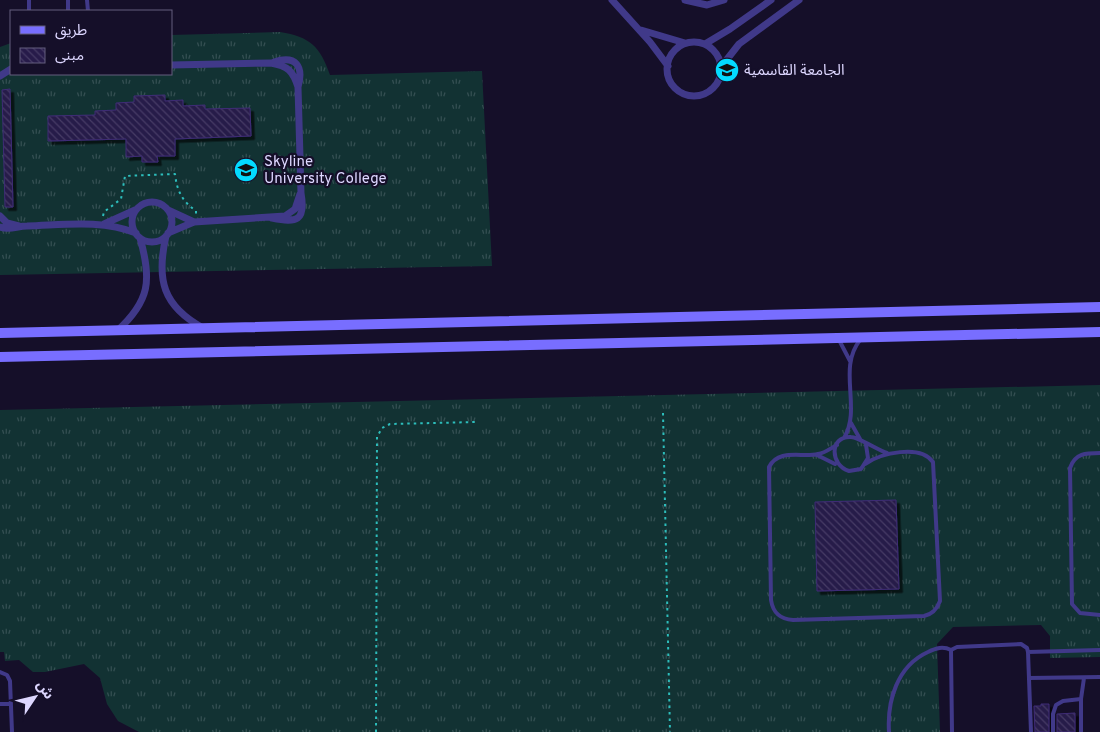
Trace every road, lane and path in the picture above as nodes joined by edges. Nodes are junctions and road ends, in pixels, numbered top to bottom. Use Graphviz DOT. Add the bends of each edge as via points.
graph roads {
  1 [pos="612,0"];
  2 [pos="688,0"];
  3 [pos="713,0"];
  4 [pos="724,0"];
  5 [pos="771,0"];
  6 [pos="799,0"];
  7 [pos="636,28"];
  8 [pos="685,43"];
  9 [pos="705,44"];
  10 [pos="172,65"];
  11 [pos="668,66"];
  12 [pos="721,68"];
  13 [pos="0,69"];
  14 [pos="0,75"];
  15 [pos="136,210"];
  16 [pos="168,210"];
  17 [pos="0,216"];
  18 [pos="196,222"];
  19 [pos="103,224"];
  20 [pos="22,226"];
  21 [pos="0,227"];
  22 [pos="167,234"];
  23 [pos="138,235"];
  24 [pos="1100,307"];
  25 [pos="206,329"];
  26 [pos="117,331"];
  27 [pos="1100,332"];
  28 [pos="0,333"];
  29 [pos="863,337"];
  30 [pos="838,338"];
  31 [pos="0,357"];
  32 [pos="850,361"];
  33 [pos="664,413"];
  34 [pos="476,422"];
  35 [pos="851,423"];
  36 [pos="844,438"];
  37 [pos="860,440"];
  38 [pos="866,444"];
  39 [pos="836,445"];
  40 [pos="887,453"];
  41 [pos="1100,453"];
  42 [pos="817,455"];
  43 [pos="865,464"];
  44 [pos="838,466"];
  45 [pos="1100,615"];
  46 [pos="951,650"];
  47 [pos="1100,650"];
  48 [pos="1028,652"];
  49 [pos="0,672"];
  50 [pos="1100,677"];
  51 [pos="1029,678"];
  52 [pos="1084,678"];
  53 [pos="1081,699"];
  54 [pos="0,704"];
  55 [pos="11,704"];
  56 [pos="12,732"];
  57 [pos="376,732"];
  58 [pos="670,732"];
  59 [pos="889,732"];
  60 [pos="952,732"];
  61 [pos="1031,732"];
  62 [pos="1053,732"];
  63 [pos="1081,732"];
  1 -- 7 [label="street"];
  2 -- 3 [label="street"];
  2 -- 4 [label="street" via="712,5"];
  5 -- 9 [label="street"];
  6 -- 12 [label="street" via="739,44"];
  7 -- 8 [label="street"];
  7 -- 11 [label="street"];
  8 -- 9 [label="street"];
  8 -- 11 [label="street" via="672,54"];
  9 -- 12 [label="street" via="716,53"];
  10 -- 18 [label="street" via="271,63 290,69 298,87 300,193 295,208 290,213 272,218"];
  11 -- 12 [label="street" via="674,86 694,96 713,88"];
  13 -- 14 [label="street"];
  15 -- 16 [label="street" via="144,203 154,202"];
  15 -- 19 [label="street"];
  15 -- 23 [label="street" via="132,222"];
  16 -- 18 [label="street"];
  16 -- 22 [label="street" via="172,222"];
  17 -- 20 [label="street" via="7,223"];
  18 -- 19 [label="path" via="196,211 179,192 175,174 126,176 121,199 104,212"];
  18 -- 22 [label="street"];
  19 -- 20 [label="street"];
  19 -- 23 [label="street"];
  20 -- 21 [label="street"];
  22 -- 23 [label="street" via="150,242"];
  22 -- 25 [label="street" via="162,260 166,293 179,313"];
  23 -- 26 [label="street" via="146,273 143,299 139,309"];
  24 -- 25 [label="street"];
  25 -- 26 [label="street"];
  26 -- 28 [label="street"];
  27 -- 29 [label="street"];
  29 -- 30 [label="street"];
  29 -- 32 [label="lane" via="854,348"];
  30 -- 31 [label="street"];
  30 -- 32 [label="lane"];
  32 -- 35 [label="lane"];
  33 -- 58 [label="path"];
  34 -- 57 [label="path" via="390,424 382,428 377,437"];
  35 -- 36 [label="lane"];
  35 -- 37 [label="lane"];
  36 -- 37 [label="lane"];
  36 -- 39 [label="lane"];
  37 -- 38 [label="lane"];
  38 -- 40 [label="lane"];
  38 -- 43 [label="lane" via="868,458"];
  39 -- 42 [label="lane"];
  39 -- 44 [label="lane" via="834,455"];
  40 -- 42 [label="lane" via="926,454 934,462 940,601 930,615 786,619 775,612 771,600 769,467 774,459 783,456"];
  40 -- 43 [label="lane"];
  41 -- 45 [label="lane" via="1081,454 1070,468 1070,598 1080,613"];
  42 -- 44 [label="lane"];
  43 -- 44 [label="lane" via="855,471"];
  46 -- 48 [label="lane" via="956,647 1021,644"];
  46 -- 59 [label="lane" via="935,649 916,658 908,666 892,695"];
  46 -- 60 [label="lane"];
  47 -- 48 [label="lane"];
  48 -- 51 [label="lane"];
  49 -- 55 [label="lane" via="10,680"];
  50 -- 52 [label="lane"];
  51 -- 52 [label="lane"];
  51 -- 61 [label="lane"];
  52 -- 53 [label="lane"];
  53 -- 62 [label="lane" via="1056,705"];
  53 -- 63 [label="lane"];
  54 -- 55 [label="lane"];
  55 -- 56 [label="lane"];
}
